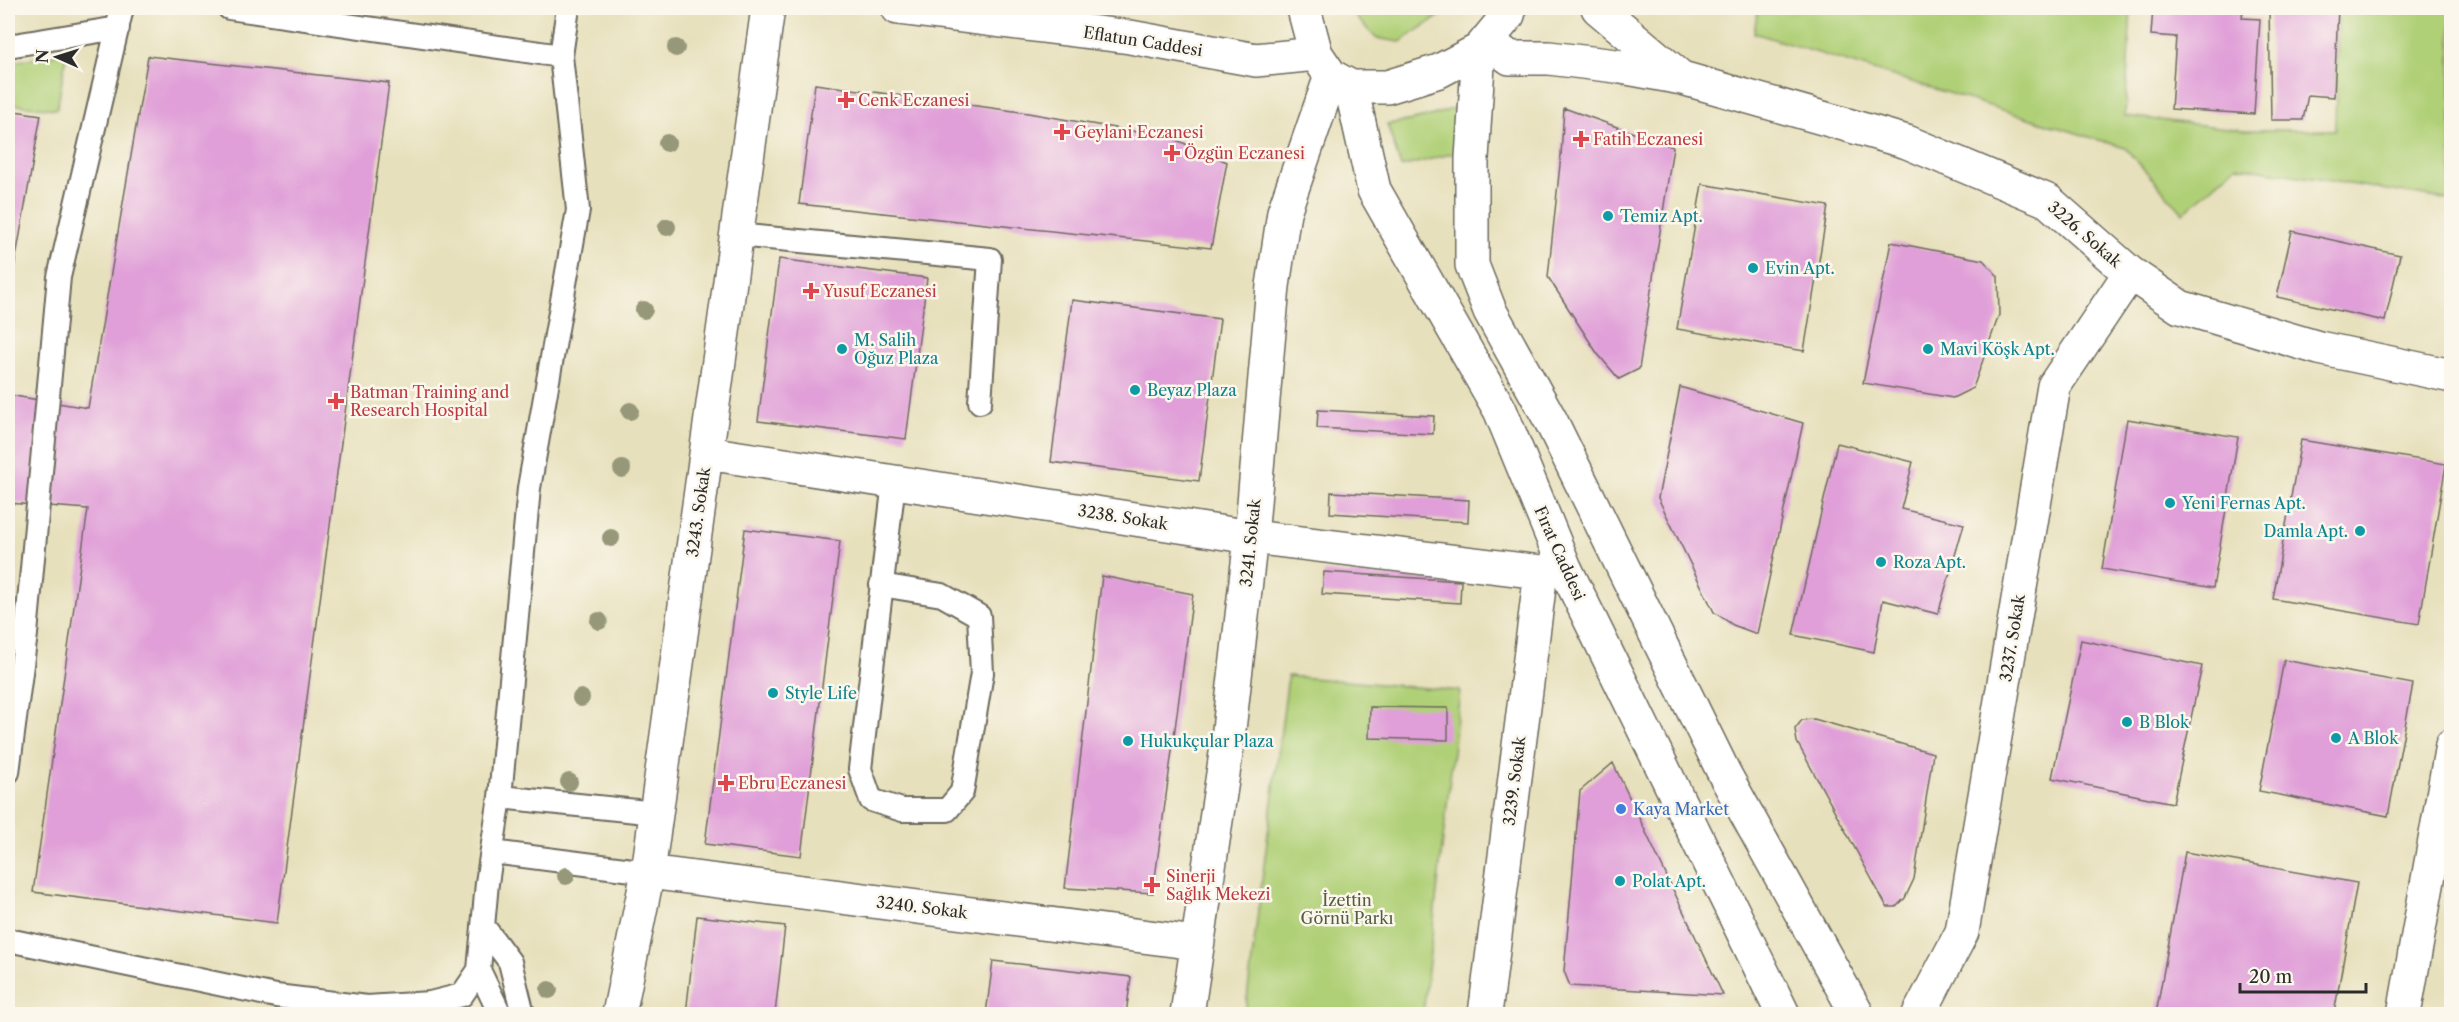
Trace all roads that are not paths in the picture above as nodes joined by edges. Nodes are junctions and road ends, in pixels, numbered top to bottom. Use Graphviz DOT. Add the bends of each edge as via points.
graph roads {
  1 [pos="229,8"];
  2 [pos="568,8"];
  3 [pos="768,8"];
  4 [pos="898,8"];
  5 [pos="1307,8"];
  6 [pos="1510,8"];
  7 [pos="1598,8"];
  8 [pos="120,18"];
  9 [pos="8,46"];
  10 [pos="1483,46"];
  11 [pos="561,56"];
  12 [pos="1333,73"];
  13 [pos="1682,78"];
  14 [pos="736,235"];
  15 [pos="2130,273"];
  16 [pos="2451,375"];
  17 [pos="980,402"];
  18 [pos="707,453"];
  19 [pos="894,482"];
  20 [pos="1251,537"];
  21 [pos="1553,570"];
  22 [pos="881,585"];
  23 [pos="2451,745"];
  24 [pos="8,772"];
  25 [pos="500,797"];
  26 [pos="656,813"];
  27 [pos="492,852"];
  28 [pos="648,872"];
  29 [pos="484,927"];
  30 [pos="8,940"];
  31 [pos="1196,943"];
  32 [pos="478,970"];
  33 [pos="500,1014"];
  34 [pos="523,1014"];
  35 [pos="620,1014"];
  36 [pos="1187,1014"];
  37 [pos="1485,1014"];
  38 [pos="1783,1014"];
  39 [pos="1857,1014"];
  40 [pos="1919,1014"];
  41 [pos="2404,1014"];
  1 -- 11 [label="lane"];
  2 -- 11 [label="lane"];
  3 -- 14 [label="street, 3243. Sokak"];
  4 -- 12 [label="street, Eflatun Caddesi" via="1130,37"];
  5 -- 12 [label="street, Fırat Caddesi" via="1305,13"];
  6 -- 10 [label="street" via="1509,15"];
  7 -- 13 [label="street"];
  8 -- 9 [label="lane"];
  8 -- 24 [label="lane" via="59,277 26,634"];
  10 -- 12 [label="street, Eflatun Caddesi" via="1438,71 1387,87"];
  10 -- 13 [label="street, 3226. Sokak" via="1510,57 1616,66"];
  10 -- 39 [label="street" via="1472,158 1472,264 1490,311 1551,421 1725,776"];
  11 -- 25 [label="lane" via="578,210 529,488"];
  12 -- 20 [label="street, 3241. Sokak" via="1284,212 1273,286"];
  12 -- 21 [label="street, Fırat Caddesi" via="1374,190 1500,410"];
  13 -- 15 [label="street, 3226. Sokak" via="1907,142 2048,201"];
  14 -- 17 [label="lane" via="990,259"];
  14 -- 18 [label="street, 3243. Sokak"];
  15 -- 16 [label="street, 3226. Sokak" via="2180,307 2319,348"];
  15 -- 40 [label="street, 3237. Sokak" via="2054,386 1962,932"];
  18 -- 19 [label="street, 3238. Sokak"];
  18 -- 26 [label="street, 3243. Sokak"];
  19 -- 20 [label="street, 3238. Sokak"];
  19 -- 22 [label="lane"];
  20 -- 21 [label="street, 3238. Sokak"];
  20 -- 31 [label="street, 3241. Sokak" via="1227,747"];
  21 -- 37 [label="street, 3239. Sokak"];
  21 -- 38 [label="street, Fırat Caddesi"];
  22 -- 22 [label="lane" via="860,769 871,800 902,810 947,810 962,792 982,674 979,616 942,594"];
  23 -- 41 [label="street"];
  25 -- 26 [label="lane"];
  25 -- 27 [label="lane"];
  26 -- 28 [label="street, 3243. Sokak"];
  27 -- 28 [label="lane"];
  27 -- 29 [label="lane"];
  28 -- 31 [label="street, 3240. Sokak"];
  28 -- 35 [label="street, 3243. Sokak"];
  29 -- 32 [label="lane"];
  29 -- 34 [label="lane" via="510,962"];
  30 -- 32 [label="lane" via="276,996 367,1007 430,1003 462,994"];
  31 -- 36 [label="street, 3241. Sokak"];
  32 -- 33 [label="lane"];
}
